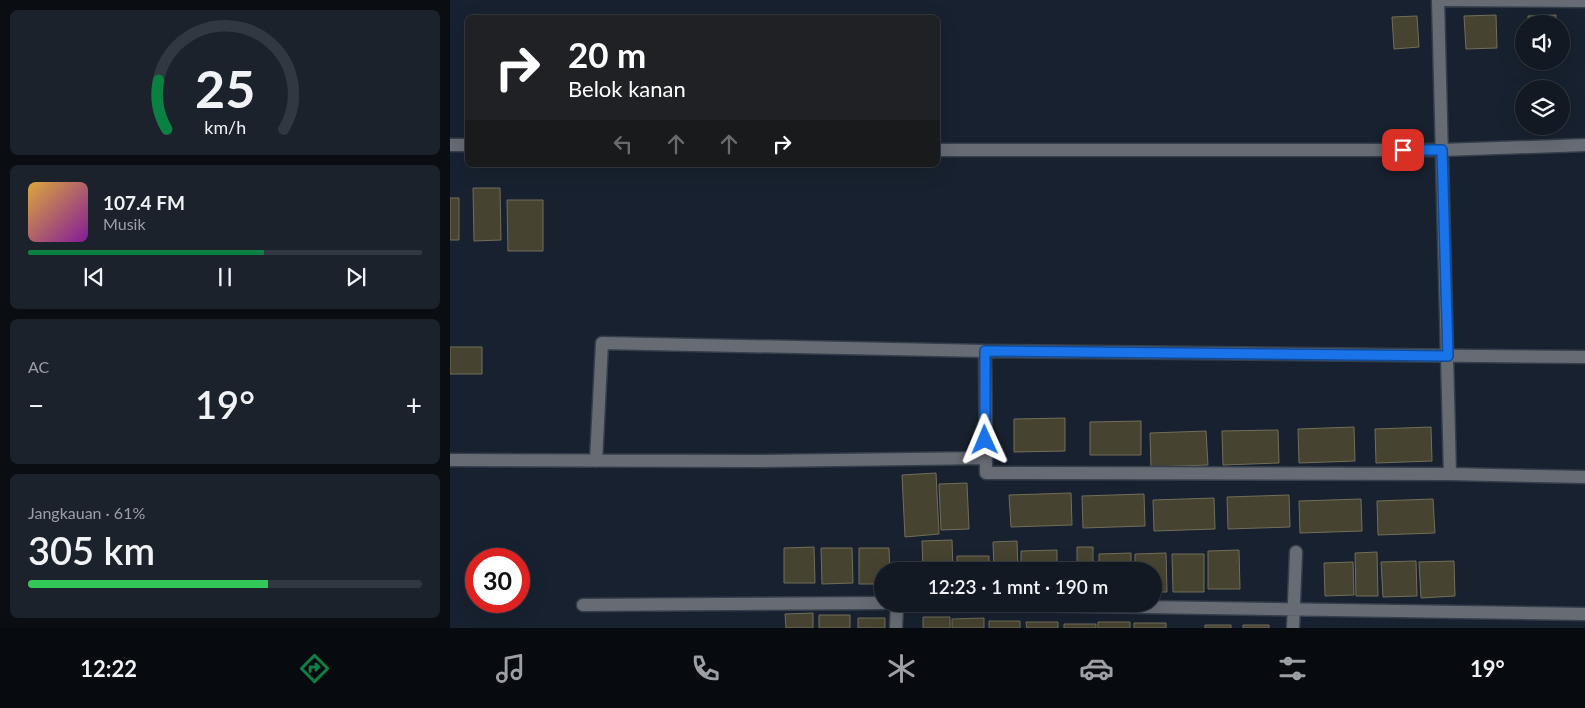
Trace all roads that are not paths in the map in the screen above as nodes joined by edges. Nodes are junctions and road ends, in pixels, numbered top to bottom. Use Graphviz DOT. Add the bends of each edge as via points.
graph roads {
  1 [pos="1438,0"];
  2 [pos="1445,0"];
  3 [pos="1585,1"];
  4 [pos="450,145"];
  5 [pos="465,145"];
  6 [pos="1585,145"];
  7 [pos="940,150"];
  8 [pos="1442,150"];
  9 [pos="985,351"];
  10 [pos="1448,356"];
  11 [pos="1585,357"];
  12 [pos="986,458"];
  13 [pos="450,460"];
  14 [pos="596,460"];
  15 [pos="1450,474"];
  16 [pos="1585,477"];
  17 [pos="1296,552"];
  18 [pos="874,603"];
  19 [pos="583,605"];
  20 [pos="1162,606"];
  21 [pos="1294,608"];
  22 [pos="897,612"];
  23 [pos="1585,614"];
  24 [pos="896,628"];
  25 [pos="1293,628"];
  1 -- 8 [label="street"];
  2 -- 3 [label="street"];
  4 -- 5 [label="street"];
  6 -- 8 [label="street"];
  7 -- 8 [label="street"];
  8 -- 10 [label="street"];
  9 -- 10 [label="street"];
  9 -- 12 [label="street"];
  9 -- 14 [label="street" via="602,343"];
  10 -- 11 [label="street"];
  10 -- 15 [label="street"];
  12 -- 14 [label="street"];
  12 -- 15 [label="street" via="986,474"];
  13 -- 14 [label="street"];
  15 -- 16 [label="street"];
  17 -- 21 [label="street"];
  18 -- 19 [label="street"];
  20 -- 21 [label="street"];
  21 -- 23 [label="street"];
  21 -- 25 [label="street"];
  22 -- 24 [label="street"];
}
